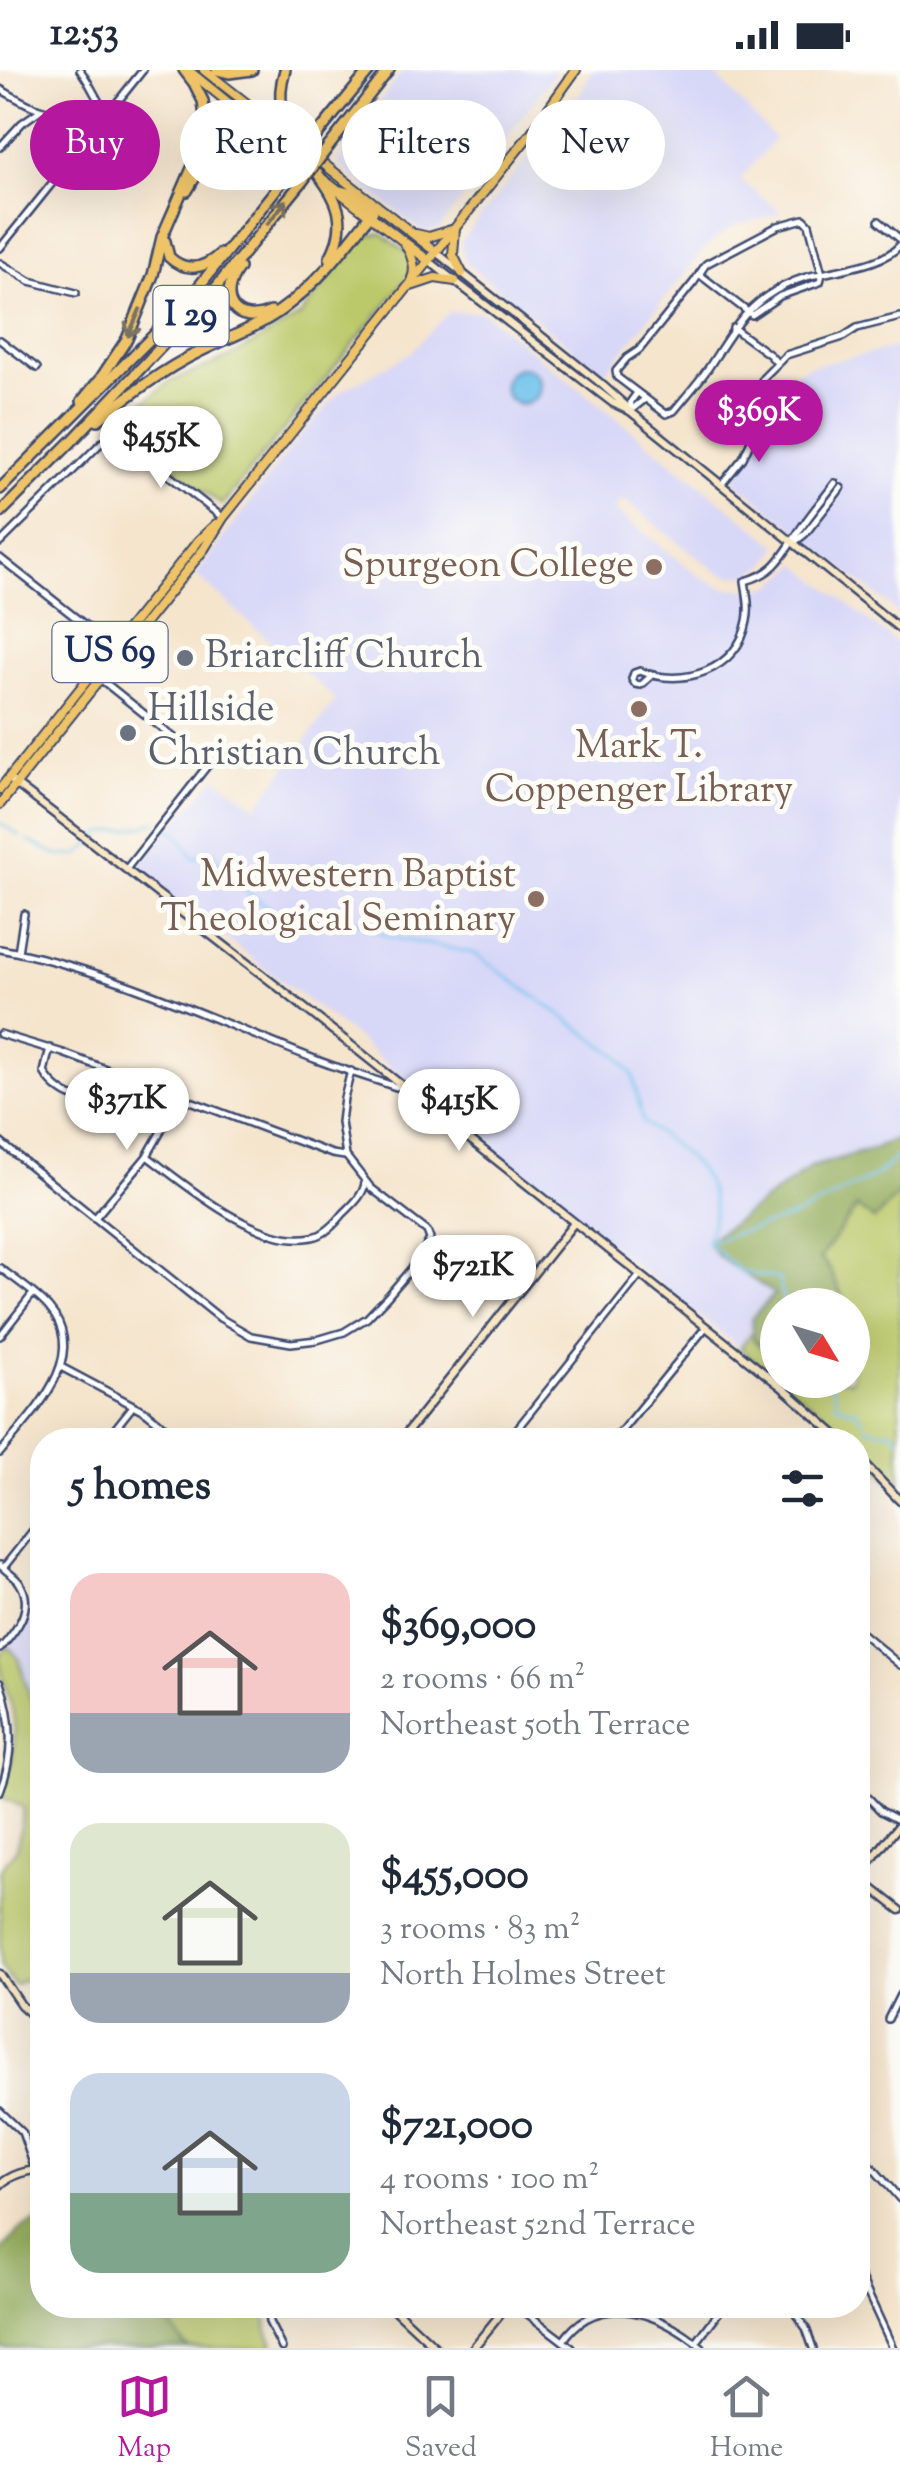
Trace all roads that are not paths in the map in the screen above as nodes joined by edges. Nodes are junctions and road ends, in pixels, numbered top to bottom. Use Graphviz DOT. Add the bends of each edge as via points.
graph roads {
  1 [pos="80,70"];
  2 [pos="143,70"];
  3 [pos="186,70"];
  4 [pos="204,70"];
  5 [pos="217,70"];
  6 [pos="252,70"];
  7 [pos="286,70"];
  8 [pos="390,70"];
  9 [pos="576,70"];
  10 [pos="368,71"];
  11 [pos="0,89"];
  12 [pos="97,100"];
  13 [pos="118,100"];
  14 [pos="227,100"];
  15 [pos="239,100"];
  16 [pos="280,100"];
  17 [pos="24,103"];
  18 [pos="30,106"];
  19 [pos="30,116"];
  20 [pos="24,120"];
  21 [pos="0,147"];
  22 [pos="322,169"];
  23 [pos="322,178"];
  24 [pos="322,179"];
  25 [pos="335,189"];
  26 [pos="46,190"];
  27 [pos="188,190"];
  28 [pos="370,215"];
  29 [pos="879,221"];
  30 [pos="250,224"];
  31 [pos="455,228"];
  32 [pos="411,233"];
  33 [pos="404,242"];
  34 [pos="900,242"];
  35 [pos="252,244"];
  36 [pos="0,248"];
  37 [pos="432,256"];
  38 [pos="0,263"];
  39 [pos="699,274"];
  40 [pos="822,274"];
  41 [pos="459,277"];
  42 [pos="408,287"];
  43 [pos="76,292"];
  44 [pos="748,312"];
  45 [pos="900,317"];
  46 [pos="733,328"];
  47 [pos="0,340"];
  48 [pos="776,363"];
  49 [pos="37,368"];
  50 [pos="637,393"];
  51 [pos="645,400"];
  52 [pos="630,411"];
  53 [pos="72,417"];
  54 [pos="746,421"];
  55 [pos="756,426"];
  56 [pos="72,441"];
  57 [pos="722,485"];
  58 [pos="838,486"];
  59 [pos="0,489"];
  60 [pos="0,513"];
  61 [pos="223,518"];
  62 [pos="794,542"];
  63 [pos="0,543"];
  64 [pos="0,558"];
  65 [pos="900,628"];
  66 [pos="114,647"];
  67 [pos="97,675"];
  68 [pos="651,676"];
  69 [pos="12,781"];
  70 [pos="0,789"];
  71 [pos="0,804"];
  72 [pos="127,868"];
  73 [pos="24,914"];
  74 [pos="0,949"];
  75 [pos="18,952"];
  76 [pos="0,1034"];
  77 [pos="50,1048"];
  78 [pos="105,1070"];
  79 [pos="351,1071"];
  80 [pos="402,1086"];
  81 [pos="174,1096"];
  82 [pos="0,1142"];
  83 [pos="148,1156"];
  84 [pos="346,1156"];
  85 [pos="362,1177"];
  86 [pos="95,1218"];
  87 [pos="574,1223"];
  88 [pos="0,1268"];
  89 [pos="640,1274"];
  90 [pos="32,1295"];
  91 [pos="706,1327"];
  92 [pos="0,1336"];
  93 [pos="61,1367"];
  94 [pos="133,1406"];
  95 [pos="116,1428"];
  96 [pos="166,1428"];
  97 [pos="414,1428"];
  98 [pos="518,1428"];
  99 [pos="627,1428"];
  100 [pos="829,1428"];
  101 [pos="0,1453"];
  102 [pos="870,1469"];
  103 [pos="900,1501"];
  104 [pos="30,1532"];
  105 [pos="2,1566"];
  106 [pos="870,1640"];
  107 [pos="0,1650"];
  108 [pos="900,1665"];
  109 [pos="0,1683"];
  110 [pos="0,1731"];
  111 [pos="10,1733"];
  112 [pos="0,1791"];
  113 [pos="870,1801"];
  114 [pos="900,1823"];
  115 [pos="870,1862"];
  116 [pos="870,1886"];
  117 [pos="900,1910"];
  118 [pos="0,1975"];
  119 [pos="900,1995"];
  120 [pos="30,2014"];
  121 [pos="888,2019"];
  122 [pos="0,2110"];
  123 [pos="30,2151"];
  124 [pos="870,2165"];
  125 [pos="30,2172"];
  126 [pos="0,2184"];
  127 [pos="900,2199"];
  128 [pos="870,2298"];
  129 [pos="269,2318"];
  130 [pos="404,2318"];
  131 [pos="497,2318"];
  132 [pos="533,2318"];
  133 [pos="591,2318"];
  134 [pos="651,2318"];
  135 [pos="716,2318"];
  136 [pos="799,2318"];
  137 [pos="563,2341"];
  138 [pos="699,2346"];
  139 [pos="282,2348"];
  140 [pos="436,2348"];
  141 [pos="473,2348"];
  142 [pos="572,2348"];
  143 [pos="813,2348"];
  144 [pos="893,2348"];
  1 -- 12 [label="street"];
  2 -- 13 [label="street"];
  3 -- 14 [label="main road"];
  3 -- 53 [label="highway, one-way" via="203,101 203,143 131,330"];
  4 -- 15 [label="main road"];
  5 -- 6 [label="highway"];
  7 -- 16 [label="highway"];
  35 -- 8 [label="highway, I 29, one-way, bridge"];
  9 -- 31 [label="main road, US 69"];
  10 -- 30 [label="highway, I 29, bridge"];
  11 -- 17 [label="street"];
  17 -- 18 [label="street"];
  17 -- 20 [label="street"];
  19 -- 20 [label="street"];
  20 -- 21 [label="street"];
  22 -- 32 [label="main road"];
  23 -- 25 [label="main road"];
  24 -- 35 [label="highway" via="340,216 335,249 315,275 262,316 239,313 228,291"];
  25 -- 28 [label="main road"];
  25 -- 37 [label="main road" via="350,193"];
  26 -- 36 [label="street"];
  27 -- 30 [label="highway" via="166,238 174,262 205,266"];
  28 -- 33 [label="main road"];
  28 -- 56 [label="highway" via="325,272 283,309 160,374"];
  29 -- 34 [label="street"];
  30 -- 53 [label="highway, I 29" via="185,304"];
  31 -- 32 [label="main road" via="429,237"];
  31 -- 37 [label="main road, US 69"];
  31 -- 41 [label="main road"];
  32 -- 37 [label="main road"];
  33 -- 37 [label="main road"];
  33 -- 42 [label="main road" via="414,273"];
  34 -- 40 [label="street" via="894,252"];
  35 -- 56 [label="highway, I 29"];
  37 -- 41 [label="street"];
  37 -- 42 [label="main road, US 69"];
  38 -- 43 [label="street" via="30,281"];
  39 -- 40 [label="street" via="778,226 804,219"];
  39 -- 44 [label="street"];
  39 -- 50 [label="street" via="616,371"];
  40 -- 44 [label="street" via="766,295"];
  41 -- 42 [label="main road"];
  41 -- 52 [label="street"];
  42 -- 61 [label="main road, US 69"];
  44 -- 46 [label="street"];
  45 -- 48 [label="street"];
  46 -- 48 [label="street"];
  46 -- 51 [label="street" via="674,411 666,414"];
  47 -- 49 [label="street"];
  48 -- 54 [label="street"];
  50 -- 51 [label="street"];
  50 -- 52 [label="street"];
  51 -- 52 [label="street"];
  52 -- 57 [label="street"];
  53 -- 59 [label="highway, I 29"];
  55 -- 57 [label="street"];
  56 -- 60 [label="highway, I 29"];
  57 -- 62 [label="street"];
  58 -- 62 [label="street"];
  61 -- 63 [label="street" via="114,437"];
  61 -- 66 [label="main road, US 69"];
  61 -- 67 [label="main road, US 69" via="204,550"];
  62 -- 65 [label="street"];
  62 -- 68 [label="street" via="769,571 745,582 747,621 725,658 691,677"];
  64 -- 66 [label="street"];
  66 -- 67 [label="main road, US 69"];
  67 -- 69 [label="main road, US 69"];
  67 -- 72 [label="street" via="208,765"];
  69 -- 70 [label="main road, US 69"];
  69 -- 71 [label="main road, US 69"];
  69 -- 72 [label="street"];
  72 -- 80 [label="street"];
  73 -- 75 [label="street"];
  74 -- 75 [label="street"];
  75 -- 79 [label="street" via="136,988"];
  76 -- 77 [label="street"];
  77 -- 78 [label="street"];
  77 -- 78 [label="street" via="44,1072 72,1097 86,1094"];
  78 -- 81 [label="street"];
  79 -- 80 [label="street"];
  79 -- 84 [label="street" via="342,1122"];
  80 -- 87 [label="street"];
  81 -- 83 [label="street"];
  81 -- 84 [label="street"];
  82 -- 86 [label="street"];
  83 -- 85 [label="street" via="212,1205 287,1238 315,1238 332,1226 363,1192"];
  83 -- 86 [label="street"];
  84 -- 85 [label="street"];
  85 -- 86 [label="street" via="427,1231 429,1243 367,1318 317,1340 251,1336"];
  87 -- 89 [label="street"];
  87 -- 97 [label="street"];
  88 -- 90 [label="street"];
  89 -- 91 [label="street"];
  89 -- 98 [label="street"];
  90 -- 92 [label="street"];
  90 -- 93 [label="street" via="56,1318"];
  91 -- 99 [label="street"];
  91 -- 100 [label="street"];
  93 -- 94 [label="street"];
  93 -- 101 [label="street"];
  94 -- 95 [label="street"];
  94 -- 96 [label="street"];
  102 -- 103 [label="street"];
  104 -- 105 [label="street"];
  105 -- 107 [label="street" via="18,1582 26,1606"];
  106 -- 108 [label="street"];
  109 -- 111 [label="street"];
  110 -- 111 [label="street"];
  111 -- 112 [label="street"];
  113 -- 114 [label="street"];
  114 -- 115 [label="street"];
  116 -- 117 [label="street"];
  118 -- 120 [label="street"];
  119 -- 121 [label="street"];
  122 -- 123 [label="street"];
  124 -- 127 [label="street"];
  125 -- 126 [label="street"];
  128 -- 144 [label="street"];
  129 -- 139 [label="street"];
  130 -- 140 [label="street"];
  131 -- 141 [label="street"];
  132 -- 137 [label="street"];
  133 -- 137 [label="street"];
  134 -- 138 [label="street"];
  135 -- 138 [label="street"];
  136 -- 143 [label="street"];
  137 -- 142 [label="street"];
}
